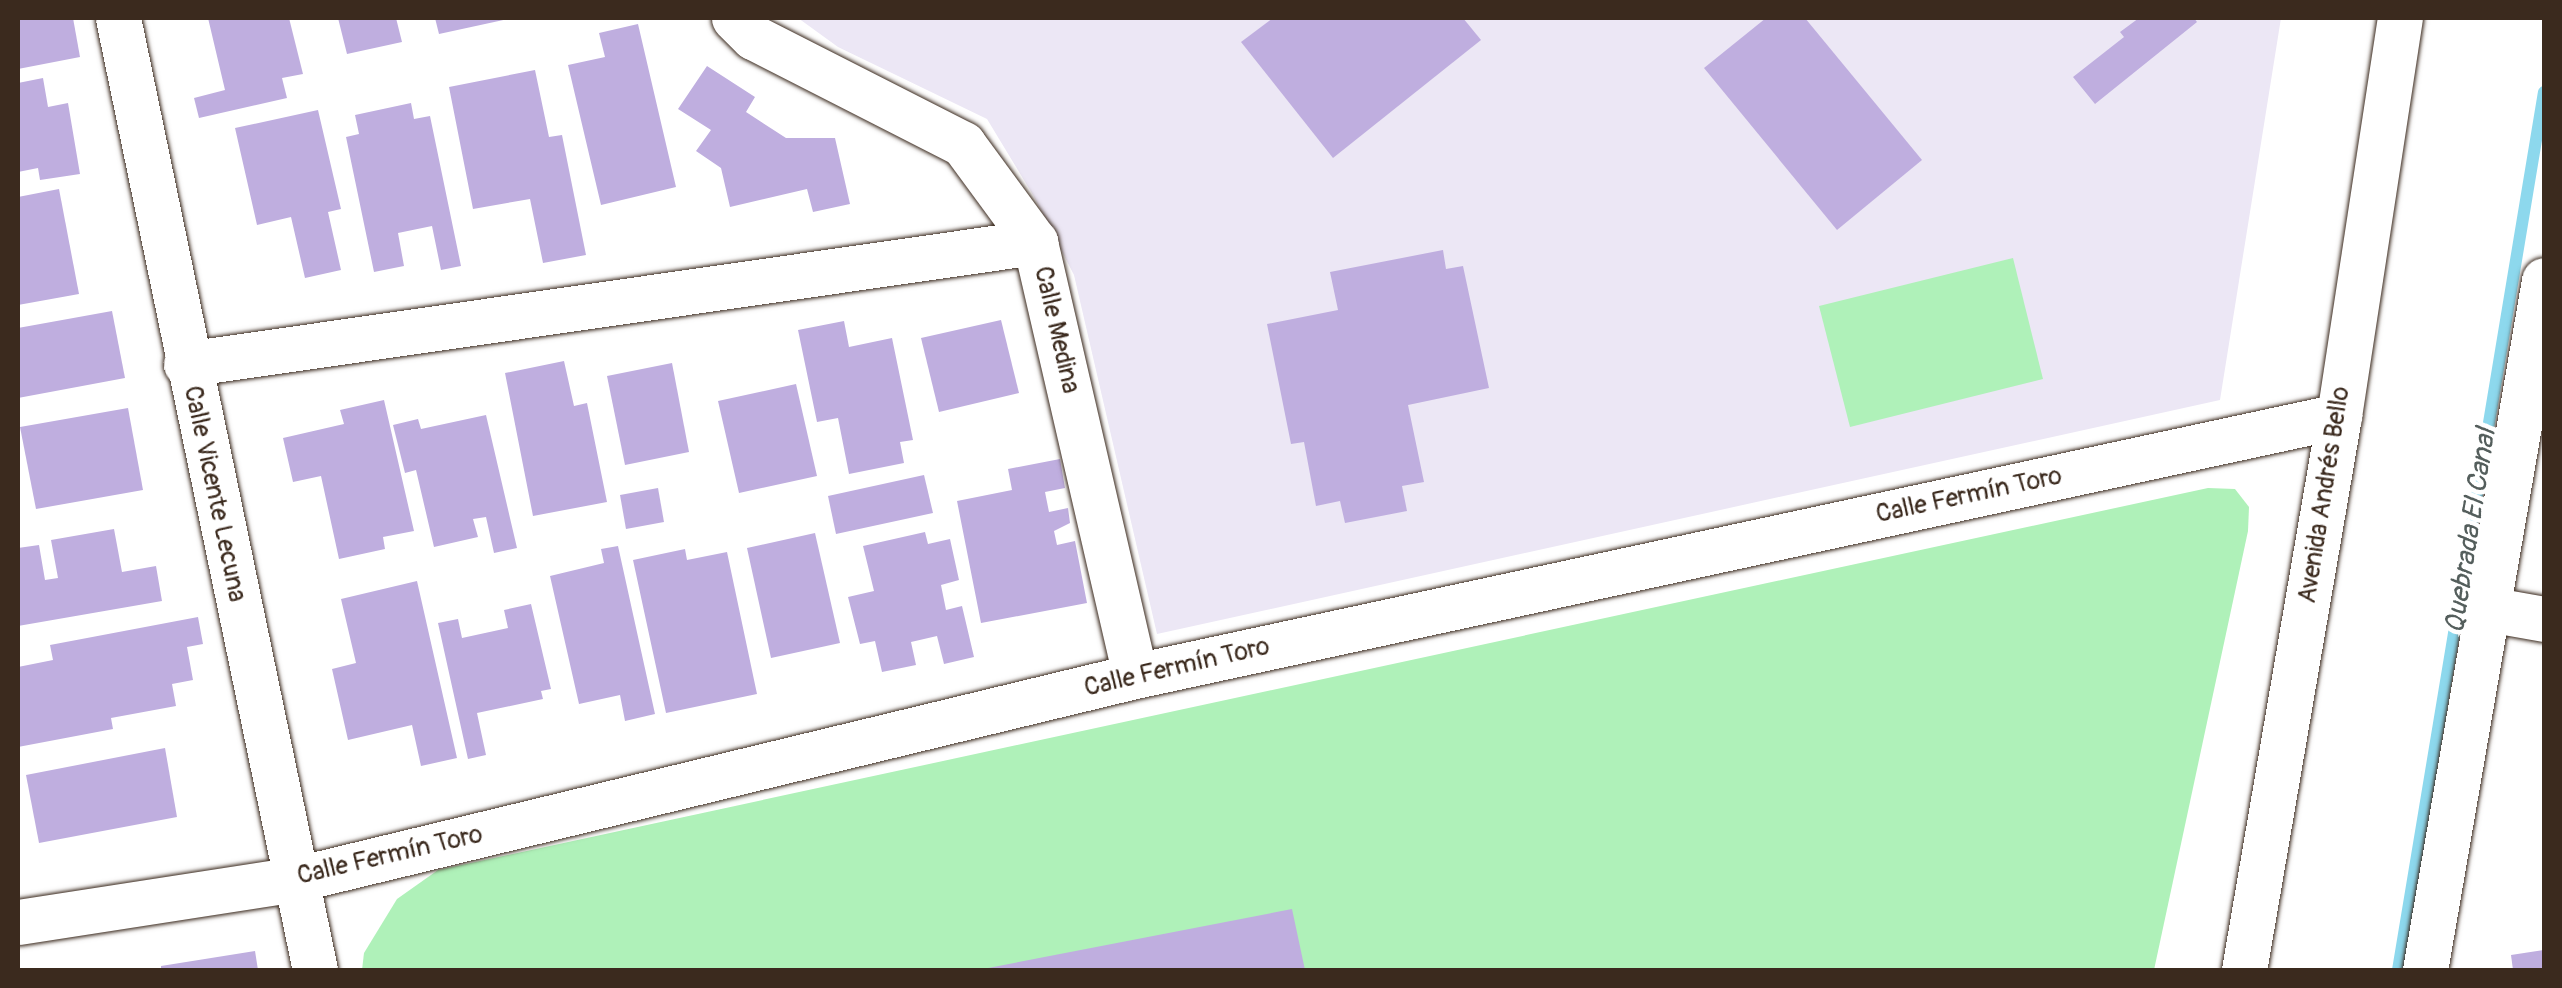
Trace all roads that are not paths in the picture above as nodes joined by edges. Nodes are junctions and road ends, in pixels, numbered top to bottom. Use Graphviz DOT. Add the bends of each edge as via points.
graph roads {
  1 [pos="118,18"];
  2 [pos="734,18"];
  3 [pos="2400,18"];
  4 [pos="1035,242"];
  5 [pos="2544,280"];
  6 [pos="186,364"];
  7 [pos="2339,416"];
  8 [pos="2488,609"];
  9 [pos="2544,619"];
  10 [pos="1136,676"];
  11 [pos="297,879"];
  12 [pos="18,922"];
  13 [pos="315,970"];
  14 [pos="2244,970"];
  15 [pos="2425,970"];
  1 -- 6 [label="street, Calle Vicente Lecuna"];
  2 -- 4 [label="street, Calle Medina" via="753,37 963,144"];
  3 -- 7 [label="street, Avenida Andrés Bello"];
  4 -- 6 [label="street"];
  4 -- 10 [label="street, Calle Medina"];
  5 -- 8 [label="street"];
  6 -- 11 [label="street, Calle Vicente Lecuna"];
  7 -- 10 [label="street, Calle Fermín Toro"];
  7 -- 14 [label="street, Avenida Andrés Bello"];
  8 -- 9 [label="street"];
  8 -- 15 [label="street"];
  10 -- 11 [label="street, Calle Fermín Toro"];
  11 -- 12 [label="street, Calle Fermín Toro"];
  11 -- 13 [label="street, Calle Vicente Lecuna"];
}
